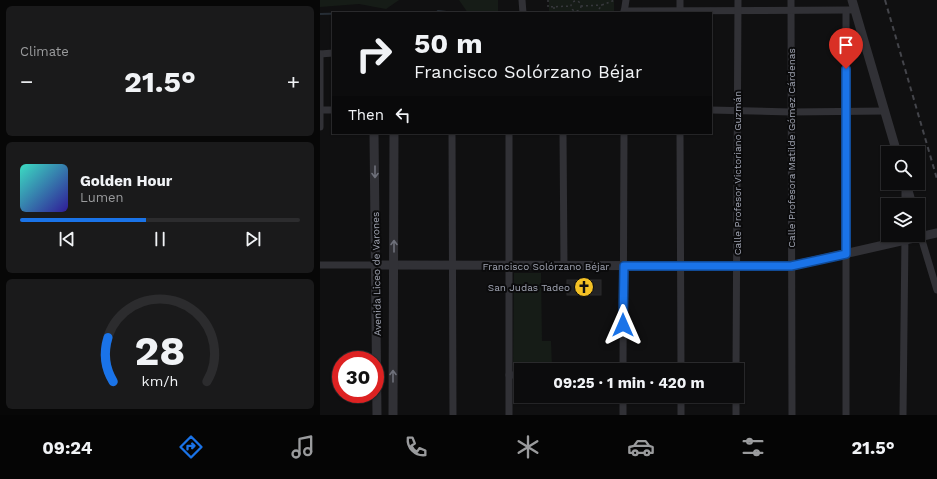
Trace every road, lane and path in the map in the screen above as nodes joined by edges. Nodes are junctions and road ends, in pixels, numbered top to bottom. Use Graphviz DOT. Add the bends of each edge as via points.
graph roads {
  1 [pos="522,0"];
  2 [pos="548,0"];
  3 [pos="615,0"];
  4 [pos="626,0"];
  5 [pos="680,0"];
  6 [pos="738,0"];
  7 [pos="791,0"];
  8 [pos="852,0"];
  9 [pos="602,5"];
  10 [pos="571,6"];
  11 [pos="581,6"];
  12 [pos="554,7"];
  13 [pos="855,10"];
  14 [pos="791,11"];
  15 [pos="846,11"];
  16 [pos="523,12"];
  17 [pos="554,12"];
  18 [pos="597,12"];
  19 [pos="624,12"];
  20 [pos="680,12"];
  21 [pos="738,12"];
  22 [pos="320,54"];
  23 [pos="332,54"];
  24 [pos="320,110"];
  25 [pos="332,110"];
  26 [pos="712,110"];
  27 [pos="737,110"];
  28 [pos="885,111"];
  29 [pos="791,112"];
  30 [pos="846,112"];
  31 [pos="320,127"];
  32 [pos="374,134"];
  33 [pos="394,134"];
  34 [pos="452,134"];
  35 [pos="509,134"];
  36 [pos="563,134"];
  37 [pos="624,134"];
  38 [pos="680,134"];
  39 [pos="895,146"];
  40 [pos="937,233"];
  41 [pos="925,235"];
  42 [pos="890,242"];
  43 [pos="905,242"];
  44 [pos="923,242"];
  45 [pos="846,254"];
  46 [pos="320,265"];
  47 [pos="376,265"];
  48 [pos="394,265"];
  49 [pos="452,266"];
  50 [pos="509,266"];
  51 [pos="564,266"];
  52 [pos="624,266"];
  53 [pos="681,266"];
  54 [pos="737,266"];
  55 [pos="791,266"];
  56 [pos="937,290"];
  57 [pos="623,363"];
  58 [pos="681,363"];
  59 [pos="736,363"];
  60 [pos="509,375"];
  61 [pos="514,375"];
  62 [pos="623,403"];
  63 [pos="681,403"];
  64 [pos="736,403"];
  65 [pos="377,415"];
  66 [pos="393,415"];
  67 [pos="453,415"];
  68 [pos="509,415"];
  69 [pos="623,415"];
  70 [pos="681,415"];
  71 [pos="736,415"];
  72 [pos="792,415"];
  73 [pos="846,415"];
  74 [pos="903,415"];
  1 -- 16 [label="street"];
  2 -- 12 [label="path" via="548,7"];
  3 -- 9 [label="path"];
  4 -- 19 [label="street"];
  5 -- 20 [label="street"];
  6 -- 21 [label="street, Calle Profesor Victoriano Guzmán"];
  7 -- 14 [label="street, Calle Profesora Matilde Gómez Cárdenas"];
  8 -- 13 [label="street"];
  9 -- 11 [label="path"];
  9 -- 18 [label="path"];
  10 -- 11 [label="path" via="577,1"];
  10 -- 11 [label="path" via="577,11"];
  10 -- 12 [label="path"];
  12 -- 17 [label="path"];
  13 -- 15 [label="street"];
  13 -- 28 [label="street"];
  14 -- 15 [label="street"];
  14 -- 21 [label="street"];
  14 -- 29 [label="street, Calle Profesora Matilde Gómez Cárdenas"];
  15 -- 30 [label="street"];
  19 -- 20 [label="street"];
  20 -- 21 [label="street"];
  21 -- 27 [label="street, Calle Profesor Victoriano Guzmán"];
  22 -- 23 [label="street"];
  22 -- 24 [label="street"];
  24 -- 25 [label="street"];
  24 -- 31 [label="street"];
  26 -- 27 [label="street"];
  27 -- 29 [label="street"];
  27 -- 54 [label="street, Calle Profesor Victoriano Guzmán"];
  28 -- 30 [label="street"];
  28 -- 39 [label="street"];
  29 -- 30 [label="street"];
  29 -- 55 [label="street, Calle Profesora Matilde Gómez Cárdenas"];
  30 -- 45 [label="street"];
  32 -- 47 [label="street, Avenida Liceo de Varones, one-way"];
  48 -- 33 [label="street, Avenida Liceo de Varones, one-way"];
  34 -- 49 [label="street"];
  35 -- 50 [label="street"];
  36 -- 51 [label="street"];
  37 -- 52 [label="street"];
  38 -- 53 [label="street"];
  40 -- 41 [label="street, Francisco Solórzano Béjar"];
  42 -- 45 [label="street, Francisco Solórzano Béjar"];
  43 -- 74 [label="street"];
  44 -- 56 [label="street"];
  45 -- 55 [label="street, Francisco Solórzano Béjar"];
  45 -- 73 [label="street"];
  46 -- 47 [label="street, Francisco Solórzano Béjar"];
  47 -- 48 [label="street, Francisco Solórzano Béjar"];
  47 -- 65 [label="street, Avenida Liceo de Varones"];
  48 -- 49 [label="street, Francisco Solórzano Béjar"];
  66 -- 48 [label="street, Avenida Liceo de Varones, one-way"];
  49 -- 50 [label="street, Francisco Solórzano Béjar"];
  49 -- 67 [label="street"];
  50 -- 51 [label="street, Francisco Solórzano Béjar"];
  50 -- 60 [label="street"];
  51 -- 52 [label="street, Francisco Solórzano Béjar"];
  52 -- 53 [label="street, Francisco Solórzano Béjar"];
  52 -- 57 [label="street"];
  53 -- 54 [label="street, Francisco Solórzano Béjar"];
  53 -- 58 [label="street"];
  54 -- 55 [label="street, Francisco Solórzano Béjar"];
  54 -- 59 [label="street, Calle Profesor Victoriano Guzmán"];
  55 -- 72 [label="street, Calle Profesora Matilde Gómez Cárdenas"];
  60 -- 61 [label="street"];
  60 -- 68 [label="street"];
  62 -- 69 [label="street"];
  63 -- 70 [label="street"];
  64 -- 71 [label="street"];
}
